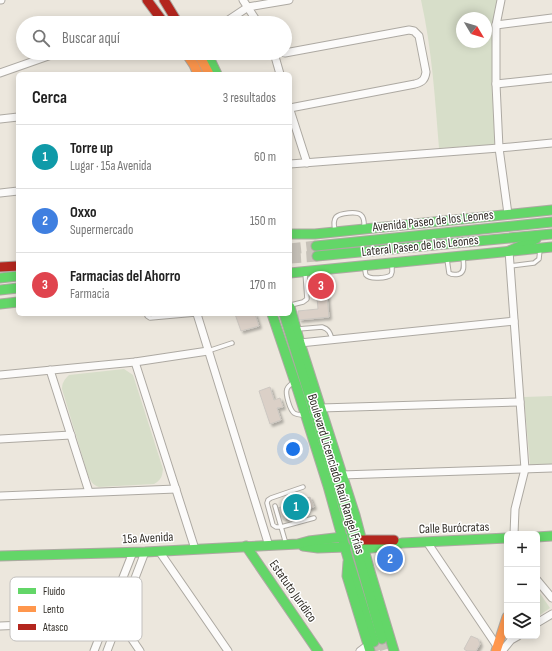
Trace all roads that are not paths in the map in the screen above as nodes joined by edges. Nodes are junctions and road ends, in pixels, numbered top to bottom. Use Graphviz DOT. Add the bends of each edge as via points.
graph roads {
  1 [pos="147,0"];
  2 [pos="243,0"];
  3 [pos="289,0"];
  4 [pos="500,0"];
  5 [pos="166,3"];
  6 [pos="248,8"];
  7 [pos="158,16"];
  8 [pos="174,16"];
  9 [pos="179,16"];
  10 [pos="235,16"];
  11 [pos="253,16"];
  12 [pos="552,18"];
  13 [pos="496,25"];
  14 [pos="292,52"];
  15 [pos="38,60"];
  16 [pos="191,60"];
  17 [pos="202,60"];
  18 [pos="210,60"];
  19 [pos="276,60"];
  20 [pos="197,72"];
  21 [pos="208,72"];
  22 [pos="216,72"];
  23 [pos="279,72"];
  24 [pos="0,73"];
  25 [pos="552,78"];
  26 [pos="496,84"];
  27 [pos="292,109"];
  28 [pos="292,116"];
  29 [pos="16,117"];
  30 [pos="0,119"];
  31 [pos="552,143"];
  32 [pos="499,148"];
  33 [pos="306,163"];
  34 [pos="292,164"];
  35 [pos="16,190"];
  36 [pos="0,193"];
  37 [pos="552,210"];
  38 [pos="508,214"];
  39 [pos="552,222"];
  40 [pos="364,229"];
  41 [pos="335,232"];
  42 [pos="292,234"];
  43 [pos="315,234"];
  44 [pos="548,235"];
  45 [pos="292,240"];
  46 [pos="552,247"];
  47 [pos="540,248"];
  48 [pos="509,251"];
  49 [pos="463,255"];
  50 [pos="447,257"];
  51 [pos="16,261"];
  52 [pos="392,262"];
  53 [pos="0,263"];
  54 [pos="364,265"];
  55 [pos="16,266"];
  56 [pos="510,266"];
  57 [pos="0,267"];
  58 [pos="292,268"];
  59 [pos="302,271"];
  60 [pos="292,273"];
  61 [pos="16,276"];
  62 [pos="0,278"];
  63 [pos="16,288"];
  64 [pos="0,290"];
  65 [pos="16,302"];
  66 [pos="0,304"];
  67 [pos="292,305"];
  68 [pos="292,314"];
  69 [pos="147,316"];
  70 [pos="173,316"];
  71 [pos="197,316"];
  72 [pos="273,316"];
  73 [pos="285,316"];
  74 [pos="514,321"];
  75 [pos="296,330"];
  76 [pos="332,340"];
  77 [pos="232,343"];
  78 [pos="300,343"];
  79 [pos="208,351"];
  80 [pos="135,362"];
  81 [pos="50,370"];
  82 [pos="0,375"];
  83 [pos="295,382"];
  84 [pos="298,391"];
  85 [pos="288,399"];
  86 [pos="520,402"];
  87 [pos="321,408"];
  88 [pos="306,415"];
  89 [pos="70,435"];
  90 [pos="0,439"];
  91 [pos="552,468"];
  92 [pos="525,470"];
  93 [pos="341,475"];
  94 [pos="303,487"];
  95 [pos="176,489"];
  96 [pos="89,492"];
  97 [pos="0,496"];
  98 [pos="275,506"];
  99 [pos="314,518"];
  100 [pos="281,527"];
  101 [pos="514,531"];
  102 [pos="552,536"];
  103 [pos="343,537"];
  104 [pos="540,537"];
  105 [pos="504,538"];
  106 [pos="427,542"];
  107 [pos="298,544"];
  108 [pos="359,544"];
  109 [pos="286,545"];
  110 [pos="246,546"];
  111 [pos="269,546"];
  112 [pos="346,547"];
  113 [pos="195,549"];
  114 [pos="159,551"];
  115 [pos="133,552"];
  116 [pos="145,552"];
  117 [pos="0,556"];
  118 [pos="123,577"];
  119 [pos="135,577"];
  120 [pos="540,584"];
  121 [pos="552,598"];
  122 [pos="552,614"];
  123 [pos="540,621"];
  124 [pos="0,626"];
  125 [pos="10,626"];
  126 [pos="504,630"];
  127 [pos="513,639"];
  128 [pos="98,641"];
  129 [pos="111,641"];
  130 [pos="133,641"];
  131 [pos="374,644"];
  132 [pos="499,650"];
  133 [pos="94,651"];
  134 [pos="107,651"];
  135 [pos="140,651"];
  136 [pos="228,651"];
  137 [pos="318,651"];
  138 [pos="360,651"];
  139 [pos="394,651"];
  1 -- 7 [label="street"];
  2 -- 6 [label="street"];
  3 -- 6 [label="street"];
  4 -- 13 [label="street"];
  5 -- 8 [label="street"];
  5 -- 9 [label="street"];
  6 -- 10 [label="street"];
  6 -- 11 [label="street"];
  12 -- 13 [label="street"];
  13 -- 26 [label="street"];
  14 -- 27 [label="street" via="409,30 420,36 426,72 425,78 416,84"];
  15 -- 24 [label="street"];
  16 -- 20 [label="street"];
  17 -- 21 [label="street"];
  18 -- 22 [label="street"];
  19 -- 23 [label="street"];
  25 -- 26 [label="street"];
  26 -- 32 [label="street"];
  28 -- 33 [label="street"];
  29 -- 30 [label="street"];
  31 -- 32 [label="street"];
  32 -- 33 [label="street"];
  32 -- 38 [label="street"];
  33 -- 34 [label="street"];
  35 -- 36 [label="street"];
  37 -- 38 [label="street, Lateral Paseo de los Leones"];
  38 -- 40 [label="street, Lateral Paseo de los Leones"];
  39 -- 44 [label="street, Avenida Paseo de los Leones" via="317,251"];
  40 -- 41 [label="street, Lateral Paseo de los Leones"];
  40 -- 41 [label="lane" via="361,215 350,213 337,216 334,222"];
  41 -- 43 [label="street, Lateral Paseo de los Leones"];
  42 -- 43 [label="street, Lateral Paseo de los Leones"];
  43 -- 45 [label="street"];
  44 -- 48 [label="street"];
  46 -- 47 [label="street, Lateral Paseo de los Leones"];
  47 -- 48 [label="street, Lateral Paseo de los Leones"];
  47 -- 56 [label="lane" via="538,259 534,263"];
  48 -- 49 [label="street, Lateral Paseo de los Leones"];
  48 -- 56 [label="street"];
  49 -- 50 [label="street, Lateral Paseo de los Leones"];
  49 -- 50 [label="lane" via="461,274 449,273"];
  50 -- 52 [label="street, Lateral Paseo de los Leones"];
  51 -- 53 [label="street"];
  52 -- 54 [label="street, Lateral Paseo de los Leones"];
  52 -- 54 [label="lane" via="392,272 387,277 371,278 365,273"];
  54 -- 59 [label="street, Lateral Paseo de los Leones"];
  55 -- 57 [label="street"];
  56 -- 74 [label="street"];
  58 -- 59 [label="street"];
  59 -- 60 [label="street, Lateral Paseo de los Leones"];
  59 -- 67 [label="lane" via="307,298"];
  61 -- 62 [label="street"];
  63 -- 64 [label="street"];
  65 -- 66 [label="street"];
  68 -- 75 [label="street"];
  69 -- 70 [label="lane"];
  71 -- 79 [label="street"];
  72 -- 83 [label="street, Boulevard Licenciado Raúl Rangel Frías"];
  73 -- 108 [label="street, Boulevard Licenciado Raúl Rangel Frías" via="345,509"];
  74 -- 76 [label="street"];
  74 -- 86 [label="street"];
  75 -- 76 [label="lane" via="326,328"];
  75 -- 78 [label="street"];
  76 -- 78 [label="street"];
  77 -- 79 [label="lane"];
  78 -- 87 [label="street"];
  79 -- 80 [label="street"];
  79 -- 111 [label="street"];
  80 -- 81 [label="street"];
  80 -- 95 [label="street"];
  81 -- 82 [label="street"];
  81 -- 89 [label="street"];
  83 -- 84 [label="street, Boulevard Licenciado Raúl Rangel Frías"];
  83 -- 85 [label="lane" via="287,389"];
  84 -- 85 [label="lane"];
  84 -- 88 [label="street, Boulevard Licenciado Raúl Rangel Frías"];
  85 -- 88 [label="lane" via="294,413"];
  86 -- 87 [label="street"];
  86 -- 92 [label="street"];
  87 -- 93 [label="street"];
  88 -- 103 [label="street, Boulevard Licenciado Raúl Rangel Frías"];
  89 -- 90 [label="street"];
  89 -- 96 [label="street"];
  91 -- 92 [label="street"];
  92 -- 93 [label="street"];
  92 -- 101 [label="street" via="515,509"];
  93 -- 108 [label="street" via="354,515"];
  94 -- 100 [label="lane" via="268,500 274,524"];
  95 -- 96 [label="street"];
  95 -- 113 [label="street"];
  96 -- 97 [label="street"];
  98 -- 100 [label="lane"];
  99 -- 100 [label="lane"];
  100 -- 109 [label="lane"];
  102 -- 104 [label="street"];
  103 -- 107 [label="street, 15a Avenida"];
  103 -- 112 [label="street, Boulevard Licenciado Raúl Rangel Frías"];
  105 -- 106 [label="street, Calle Burócratas"];
  106 -- 108 [label="street, Calle Burócratas" via="402,543 394,540"];
  106 -- 132 [label="street"];
  107 -- 109 [label="street, 15a Avenida"];
  107 -- 112 [label="street, 15a Avenida" via="312,547"];
  108 -- 131 [label="street, Boulevard Licenciado Raúl Rangel Frías"];
  108 -- 139 [label="street" via="369,568"];
  109 -- 111 [label="street, 15a Avenida"];
  110 -- 111 [label="street, 15a Avenida"];
  110 -- 113 [label="street, 15a Avenida"];
  110 -- 137 [label="street, Estatuto Jurídico"];
  112 -- 131 [label="street, Boulevard Licenciado Raúl Rangel Frías"];
  113 -- 114 [label="street, 15a Avenida"];
  114 -- 116 [label="street, 15a Avenida"];
  114 -- 136 [label="street"];
  115 -- 116 [label="street, 15a Avenida"];
  115 -- 117 [label="street, 15a Avenida"];
  115 -- 118 [label="street"];
  116 -- 119 [label="street"];
  120 -- 121 [label="street"];
  122 -- 123 [label="street"];
  124 -- 125 [label="street"];
  126 -- 132 [label="street"];
  127 -- 132 [label="street"];
  128 -- 133 [label="street"];
  129 -- 134 [label="street"];
  130 -- 135 [label="street"];
  131 -- 138 [label="street"];
}
